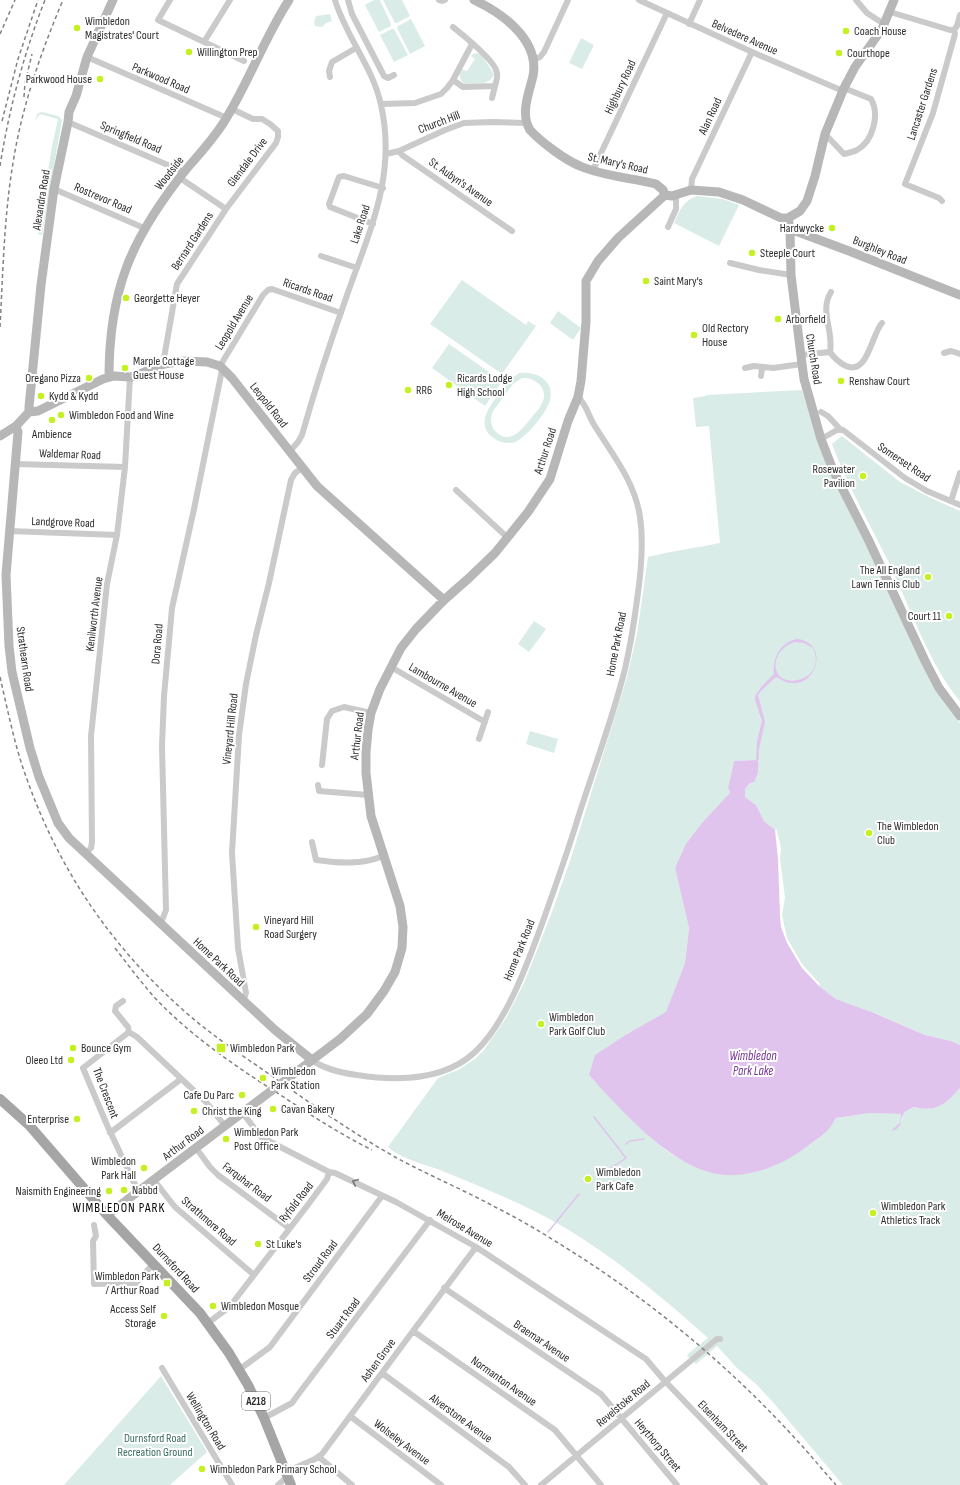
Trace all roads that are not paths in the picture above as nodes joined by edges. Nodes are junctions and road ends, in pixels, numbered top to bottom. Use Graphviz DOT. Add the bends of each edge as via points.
graph roads {
  1 [pos="114,0"];
  2 [pos="170,0"];
  3 [pos="230,0"];
  4 [pos="290,0"];
  5 [pos="335,0"];
  6 [pos="348,0"];
  7 [pos="439,0"];
  8 [pos="445,0"];
  9 [pos="474,0"];
  10 [pos="568,0"];
  11 [pos="639,0"];
  12 [pos="700,0"];
  13 [pos="856,0"];
  14 [pos="894,0"];
  15 [pos="890,12"];
  16 [pos="667,13"];
  17 [pos="960,15"];
  18 [pos="689,24"];
  19 [pos="884,24"];
  20 [pos="453,27"];
  21 [pos="954,30"];
  22 [pos="204,42"];
  23 [pos="472,44"];
  24 [pos="356,48"];
  25 [pos="752,52"];
  26 [pos="87,57"];
  27 [pos="533,60"];
  28 [pos="244,61"];
  29 [pos="394,75"];
  30 [pos="330,77"];
  31 [pos="453,80"];
  32 [pos="495,86"];
  33 [pos="843,90"];
  34 [pos="492,98"];
  35 [pos="381,104"];
  36 [pos="232,109"];
  37 [pos="227,118"];
  38 [pos="68,122"];
  39 [pos="526,123"];
  40 [pos="825,134"];
  41 [pos="399,150"];
  42 [pos="386,154"];
  43 [pos="593,170"];
  44 [pos="182,175"];
  45 [pos="382,188"];
  46 [pos="54,189"];
  47 [pos="691,190"];
  48 [pos="665,195"];
  49 [pos="676,195"];
  50 [pos="942,201"];
  51 [pos="226,209"];
  52 [pos="788,218"];
  53 [pos="373,224"];
  54 [pos="668,227"];
  55 [pos="144,228"];
  56 [pos="790,229"];
  57 [pos="512,231"];
  58 [pos="321,256"];
  59 [pos="730,263"];
  60 [pos="357,268"];
  61 [pos="791,275"];
  62 [pos="268,290"];
  63 [pos="822,292"];
  64 [pos="960,295"];
  65 [pos="341,313"];
  66 [pos="878,325"];
  67 [pos="830,352"];
  68 [pos="944,353"];
  69 [pos="960,354"];
  70 [pos="801,359"];
  71 [pos="164,364"];
  72 [pos="221,368"];
  73 [pos="745,368"];
  74 [pos="762,368"];
  75 [pos="761,376"];
  76 [pos="109,377"];
  77 [pos="130,377"];
  78 [pos="578,397"];
  79 [pos="29,412"];
  80 [pos="821,412"];
  81 [pos="16,426"];
  82 [pos="840,429"];
  83 [pos="4,433"];
  84 [pos="821,439"];
  85 [pos="290,451"];
  86 [pos="15,464"];
  87 [pos="125,467"];
  88 [pos="302,468"];
  89 [pos="960,473"];
  90 [pos="456,490"];
  91 [pos="951,501"];
  92 [pos="960,505"];
  93 [pos="9,531"];
  94 [pos="117,535"];
  95 [pos="508,538"];
  96 [pos="444,600"];
  97 [pos="390,667"];
  98 [pos="488,712"];
  99 [pos="371,714"];
  100 [pos="960,716"];
  101 [pos="485,722"];
  102 [pos="479,739"];
  103 [pos="325,761"];
  104 [pos="318,785"];
  105 [pos="368,795"];
  106 [pos="312,842"];
  107 [pos="86,854"];
  108 [pos="383,856"];
  109 [pos="161,923"];
  110 [pos="123,1001"];
  111 [pos="243,1001"];
  112 [pos="129,1032"];
  113 [pos="312,1060"];
  114 [pos="181,1079"];
  115 [pos="0,1099"];
  116 [pos="242,1112"];
  117 [pos="224,1126"];
  118 [pos="110,1132"];
  119 [pos="196,1148"];
  120 [pos="329,1172"];
  121 [pos="153,1180"];
  122 [pos="138,1191"];
  123 [pos="382,1196"];
  124 [pos="107,1215"];
  125 [pos="430,1220"];
  126 [pos="94,1225"];
  127 [pos="289,1228"];
  128 [pos="476,1247"];
  129 [pos="154,1263"];
  130 [pos="254,1275"];
  131 [pos="444,1288"];
  132 [pos="234,1301"];
  133 [pos="229,1307"];
  134 [pos="208,1323"];
  135 [pos="413,1331"];
  136 [pos="720,1339"];
  137 [pos="162,1368"];
  138 [pos="240,1369"];
  139 [pos="382,1373"];
  140 [pos="666,1382"];
  141 [pos="350,1416"];
  142 [pos="264,1418"];
  143 [pos="622,1419"];
  144 [pos="576,1456"];
  145 [pos="319,1457"];
  146 [pos="288,1478"];
  147 [pos="232,1485"];
  148 [pos="278,1485"];
  149 [pos="352,1485"];
  150 [pos="441,1485"];
  151 [pos="525,1485"];
  152 [pos="541,1485"];
  153 [pos="601,1485"];
  154 [pos="677,1485"];
  155 [pos="765,1485"];
  1 -- 26 [label="street, Alexandra Road"];
  2 -- 22 [label="street" via="158,20"];
  3 -- 22 [label="street"];
  4 -- 36 [label="street, Woodside"];
  5 -- 24 [label="street, Lake Road"];
  6 -- 29 [label="street" via="352,14 384,76 388,78"];
  7 -- 8 [label="street"];
  9 -- 27 [label="street" via="495,11 512,25 526,42"];
  10 -- 27 [label="street" via="544,52"];
  11 -- 16 [label="street, Belvedere Avenue"];
  12 -- 18 [label="street"];
  13 -- 19 [label="street" via="867,13"];
  14 -- 15 [label="street"];
  15 -- 19 [label="street"];
  15 -- 21 [label="street"];
  16 -- 18 [label="street, Belvedere Avenue"];
  16 -- 43 [label="street, Highbury Road"];
  17 -- 21 [label="street, Lancaster Gardens"];
  18 -- 25 [label="street, Belvedere Avenue"];
  19 -- 33 [label="street" via="855,66"];
  20 -- 23 [label="street"];
  21 -- 50 [label="street, Lancaster Gardens" via="933,112 902,183"];
  22 -- 28 [label="street"];
  23 -- 31 [label="street"];
  23 -- 32 [label="street" via="495,66 498,74"];
  24 -- 30 [label="street" via="332,62"];
  24 -- 35 [label="street, Lake Road" via="375,84"];
  25 -- 33 [label="street, Belvedere Avenue"];
  25 -- 47 [label="street, Alan Road" via="692,178"];
  26 -- 37 [label="street, Parkwood Road"];
  26 -- 38 [label="street, Alexandra Road"];
  27 -- 39 [label="street"];
  31 -- 32 [label="street" via="463,87"];
  31 -- 35 [label="street" via="441,94 415,103"];
  32 -- 34 [label="street"];
  33 -- 40 [label="street"];
  33 -- 40 [label="street" via="871,99 876,116 872,131 858,150 844,154"];
  35 -- 42 [label="street, Lake Road"];
  36 -- 37 [label="street, Woodside"];
  36 -- 51 [label="street, Glendale Drive" via="253,119 262,119 278,131 278,137"];
  37 -- 44 [label="street, Woodside"];
  38 -- 44 [label="street, Springfield Road"];
  38 -- 46 [label="street, Alexandra Road"];
  39 -- 41 [label="street, Church Hill" via="464,123"];
  39 -- 43 [label="street, St. Mary's Road" via="533,134 569,160"];
  40 -- 52 [label="street" via="806,201 800,211"];
  41 -- 42 [label="street, Church Hill"];
  41 -- 57 [label="street, St. Aubyn's Avenue" via="402,155"];
  42 -- 45 [label="street, Lake Road"];
  43 -- 48 [label="street, St. Mary's Road" via="656,184"];
  44 -- 51 [label="street, Bernard Gardens"];
  44 -- 55 [label="street, Woodside"];
  45 -- 53 [label="street, Lake Road"];
  45 -- 53 [label="street" via="344,176 339,177 329,204 330,207"];
  46 -- 55 [label="street, Rostrevor Road"];
  46 -- 79 [label="street, Alexandra Road" via="41,285"];
  47 -- 49 [label="street"];
  47 -- 52 [label="street" via="724,193 780,218"];
  48 -- 49 [label="street"];
  48 -- 78 [label="street, Arthur Road" via="618,238 598,261 586,281 584,358"];
  49 -- 54 [label="street" via="676,209"];
  51 -- 71 [label="street, Bernard Gardens" via="177,284"];
  52 -- 56 [label="street, Church Road"];
  53 -- 60 [label="street, Lake Road"];
  55 -- 76 [label="street, Woodside" via="118,290 111,329"];
  56 -- 61 [label="street, Church Road"];
  56 -- 64 [label="street, Burghley Road"];
  58 -- 60 [label="street"];
  59 -- 61 [label="street"];
  60 -- 65 [label="street, Lake Road"];
  61 -- 70 [label="street, Church Road"];
  62 -- 65 [label="street, Ricards Road"];
  62 -- 72 [label="street, Leopold Avenue"];
  63 -- 67 [label="street" via="830,294 826,306 826,319 832,344"];
  65 -- 85 [label="street, Lake Road" via="316,384 302,435"];
  66 -- 67 [label="street" via="867,356 860,364 851,367 845,365"];
  67 -- 70 [label="street"];
  68 -- 69 [label="street" via="951,351"];
  70 -- 74 [label="street"];
  70 -- 84 [label="street, Church Road"];
  71 -- 72 [label="street" via="184,361 208,362"];
  71 -- 77 [label="street"];
  72 -- 85 [label="street, Leopold Road" via="232,378"];
  72 -- 109 [label="street, Dora Road" via="172,608 162,746 166,910"];
  73 -- 74 [label="street"];
  74 -- 75 [label="street"];
  76 -- 77 [label="street"];
  76 -- 79 [label="street" via="38,411"];
  77 -- 87 [label="street, Kenilworth Avenue"];
  78 -- 95 [label="street, Arthur Road" via="564,432 550,480"];
  78 -- 113 [label="street, Home Park Road" via="585,404 591,419 625,474 637,502 642,539 640,575 631,638 617,698 560,873 524,973 492,1031 480,1047 442,1071 425,1076 374,1078 337,1071"];
  79 -- 81 [label="street"];
  80 -- 82 [label="street, Somerset Road"];
  81 -- 83 [label="street"];
  81 -- 86 [label="street, Strathearn Road" via="18,432"];
  82 -- 84 [label="street"];
  82 -- 91 [label="street, Somerset Road" via="905,478"];
  84 -- 100 [label="street, Church Road" via="833,470 926,663 939,688"];
  85 -- 88 [label="street, Leopold Road"];
  86 -- 87 [label="street, Waldemar Road"];
  86 -- 93 [label="street, Strathearn Road"];
  87 -- 94 [label="street, Kenilworth Avenue"];
  88 -- 96 [label="street, Leopold Road" via="317,486"];
  88 -- 111 [label="street, Vineyard Hill Road" via="291,480 246,684 239,736 232,853 238,948 246,993"];
  89 -- 91 [label="street"];
  90 -- 95 [label="street"];
  91 -- 92 [label="street, Somerset Road"];
  93 -- 94 [label="street, Landgrove Road"];
  93 -- 107 [label="street, Strathearn Road" via="6,575 9,646 12,672 28,741 39,777 58,822 69,838"];
  94 -- 107 [label="street, Kenilworth Avenue" via="108,584 92,736 92,842"];
  95 -- 96 [label="street, Arthur Road" via="478,571"];
  96 -- 97 [label="street, Arthur Road" via="416,629"];
  97 -- 99 [label="street, Arthur Road"];
  97 -- 101 [label="street, Lambourne Avenue"];
  98 -- 101 [label="street, Lambourne Avenue"];
  99 -- 103 [label="street" via="344,707 332,711 327,719"];
  99 -- 105 [label="street, Arthur Road" via="366,752"];
  101 -- 102 [label="street, Lambourne Avenue"];
  104 -- 105 [label="street" via="319,791"];
  105 -- 108 [label="street, Arthur Road" via="371,816"];
  106 -- 108 [label="street" via="316,860 366,862"];
  107 -- 109 [label="street, Home Park Road"];
  108 -- 113 [label="street, Arthur Road" via="400,906 403,927 399,960 384,992 367,1014"];
  109 -- 111 [label="street, Home Park Road"];
  110 -- 112 [label="street" via="116,1006 115,1011"];
  111 -- 113 [label="street, Home Park Road"];
  112 -- 114 [label="street"];
  112 -- 118 [label="street, The Crescent" via="83,1068"];
  113 -- 116 [label="street, Arthur Road, bridge"];
  114 -- 117 [label="street" via="208,1105"];
  114 -- 118 [label="street"];
  115 -- 124 [label="main road, Durnsford Road / A218" via="29,1125"];
  116 -- 117 [label="street, Arthur Road"];
  116 -- 120 [label="street, Melrose Avenue" via="261,1137"];
  117 -- 119 [label="street, Arthur Road"];
  118 -- 122 [label="street, The Crescent"];
  119 -- 121 [label="street, Arthur Road"];
  119 -- 127 [label="street, Farquhar Road" via="218,1175"];
  123 -- 120 [label="street, Melrose Avenue, one-way"];
  120 -- 127 [label="street, Ryfold Road" via="327,1179"];
  121 -- 122 [label="street, Arthur Road"];
  121 -- 130 [label="street, Strathmore Road" via="175,1206"];
  122 -- 124 [label="street, Arthur Road"];
  123 -- 125 [label="street, Melrose Avenue"];
  123 -- 138 [label="street, Stroud Road" via="270,1347"];
  124 -- 129 [label="main road, Durnsford Road / A218"];
  125 -- 128 [label="street, Melrose Avenue"];
  125 -- 142 [label="street, Stuart Road" via="298,1396 292,1403"];
  126 -- 129 [label="street" via="94,1284 136,1283"];
  127 -- 130 [label="street, Ryfold Road"];
  128 -- 131 [label="street, Ashen Grove"];
  128 -- 140 [label="street, Melrose Avenue" via="646,1359"];
  129 -- 134 [label="main road, Durnsford Road / A218"];
  130 -- 132 [label="street, Ryfold Road"];
  131 -- 135 [label="street, Ashen Grove"];
  131 -- 143 [label="street, Braemar Avenue" via="601,1394"];
  133 -- 134 [label="street"];
  134 -- 138 [label="main road, Durnsford Road / A218"];
  135 -- 139 [label="street, Ashen Grove"];
  135 -- 144 [label="street, Normanton Avenue" via="555,1430"];
  136 -- 140 [label="street, Revelstoke Road" via="707,1346"];
  137 -- 147 [label="street, Wellington Road"];
  138 -- 142 [label="main road, Durnsford Road / A218"];
  139 -- 141 [label="street, Ashen Grove"];
  139 -- 151 [label="street, Alverstone Avenue" via="509,1467"];
  140 -- 143 [label="street, Revelstoke Road"];
  140 -- 155 [label="street, Elsenham Street"];
  141 -- 145 [label="street, Ashen Grove"];
  141 -- 150 [label="street, Wolseley Avenue"];
  142 -- 146 [label="main road, Durnsford Road / A218"];
  143 -- 144 [label="street, Revelstoke Road"];
  143 -- 154 [label="street, Heythorp Street"];
  144 -- 152 [label="street, Revelstoke Road"];
  144 -- 153 [label="street, Normanton Avenue"];
  145 -- 146 [label="street, Ashen Grove"];
  145 -- 149 [label="street"];
  146 -- 148 [label="street, Ashen Grove"];
}
